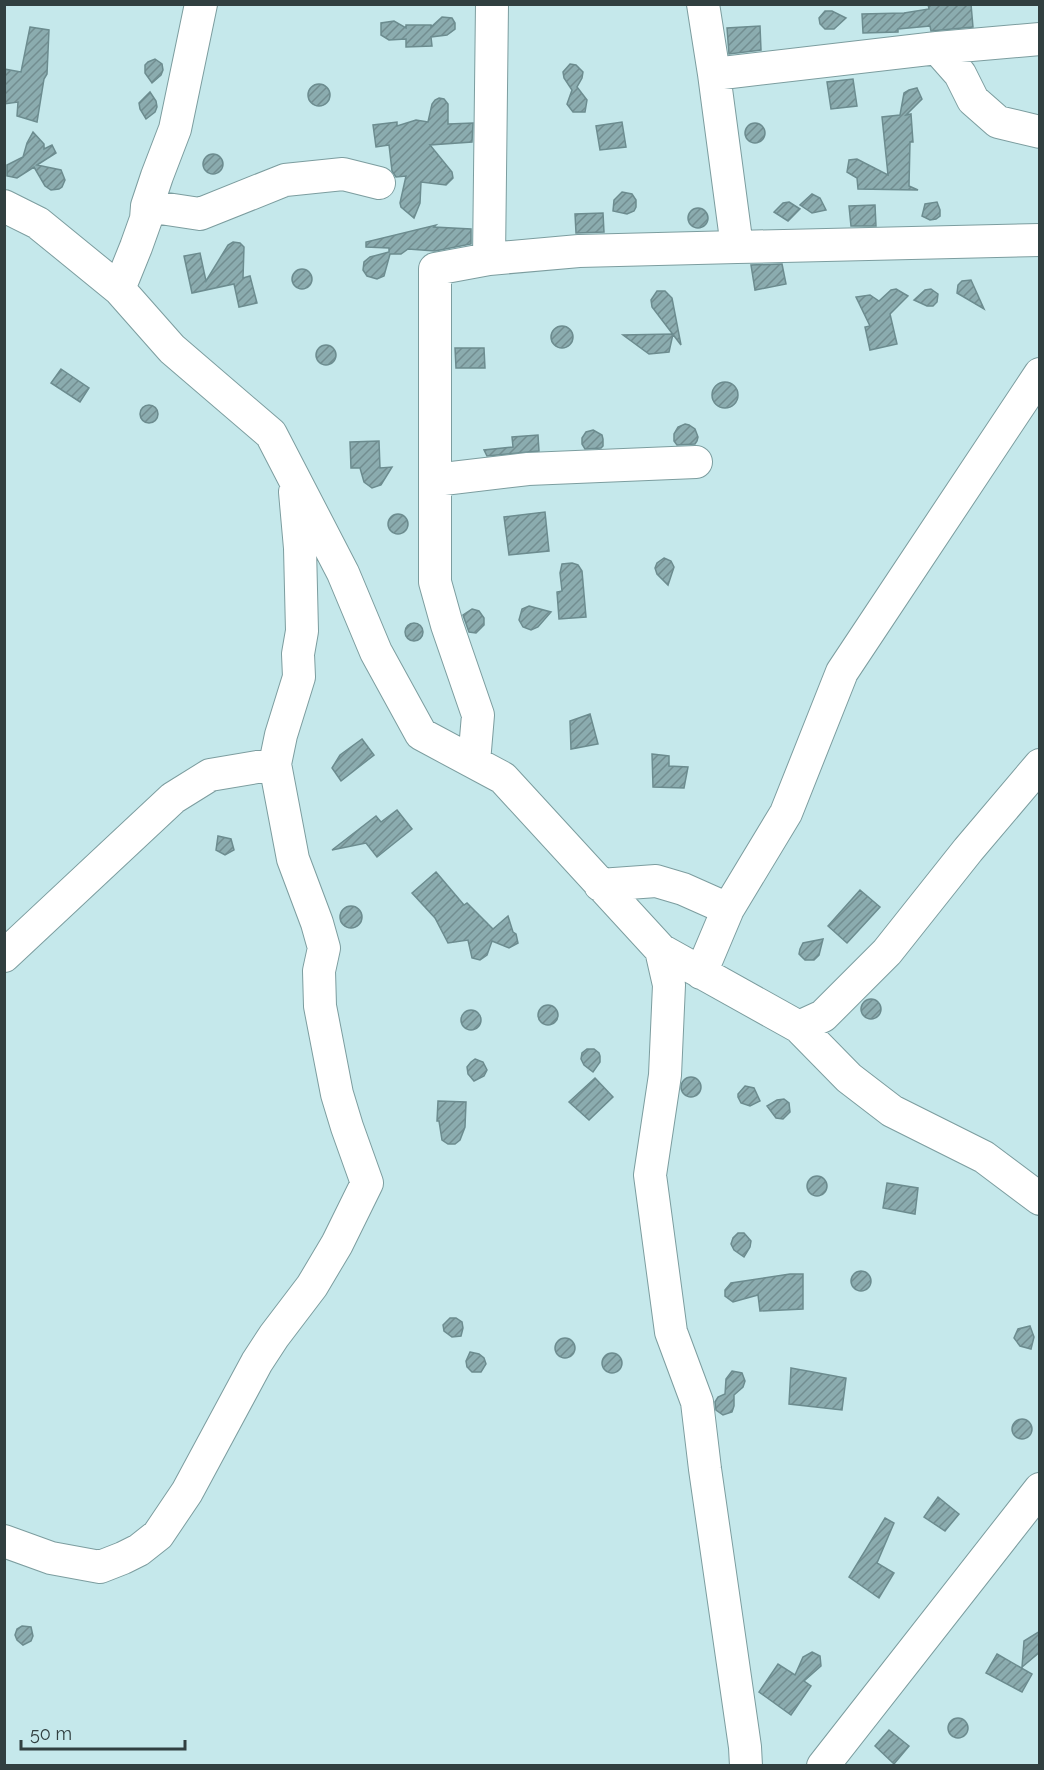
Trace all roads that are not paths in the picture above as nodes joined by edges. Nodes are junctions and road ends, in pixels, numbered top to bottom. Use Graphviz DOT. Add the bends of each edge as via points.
graph roads {
  1 [pos="201,4"];
  2 [pos="492,4"];
  3 [pos="703,4"];
  4 [pos="1040,39"];
  5 [pos="937,48"];
  6 [pos="714,74"];
  7 [pos="1040,132"];
  8 [pos="379,183"];
  9 [pos="4,206"];
  10 [pos="147,206"];
  11 [pos="1040,240"];
  12 [pos="737,247"];
  13 [pos="489,259"];
  14 [pos="119,289"];
  15 [pos="1040,374"];
  16 [pos="271,434"];
  17 [pos="696,462"];
  18 [pos="435,480"];
  19 [pos="474,762"];
  20 [pos="275,764"];
  21 [pos="1040,765"];
  22 [pos="600,885"];
  23 [pos="728,909"];
  24 [pos="661,950"];
  25 [pos="4,956"];
  26 [pos="702,973"];
  27 [pos="799,1027"];
  28 [pos="1040,1199"];
  29 [pos="1040,1489"];
  30 [pos="4,1541"];
  31 [pos="746,1766"];
  32 [pos="823,1766"];
  1 -- 10 [label="street" via="175,129"];
  2 -- 13 [label="street"];
  3 -- 6 [label="street"];
  4 -- 5 [label="street"];
  5 -- 6 [label="street"];
  5 -- 7 [label="street" via="960,74 973,100 998,122"];
  6 -- 12 [label="street"];
  8 -- 10 [label="street" via="343,174 285,180 200,214"];
  9 -- 14 [label="street" via="38,223"];
  10 -- 14 [label="street" via="146,219"];
  11 -- 12 [label="street"];
  12 -- 13 [label="street" via="579,251"];
  13 -- 18 [label="street" via="435,269"];
  14 -- 16 [label="street" via="172,349"];
  15 -- 23 [label="street" via="842,672 786,813"];
  16 -- 19 [label="street" via="343,573 376,652 421,734"];
  16 -- 20 [label="street" via="294,484 302,631 299,677"];
  17 -- 18 [label="street" via="528,469"];
  18 -- 19 [label="street" via="435,582 478,715"];
  19 -- 22 [label="street" via="503,778"];
  20 -- 25 [label="street" via="210,775 173,798"];
  20 -- 30 [label="street" via="293,859 324,948 319,971 320,1006 337,1094 367,1183 337,1244 257,1362 187,1492 158,1535 139,1550 100,1567 51,1558"];
  21 -- 27 [label="street" via="887,952 823,1016"];
  22 -- 23 [label="street" via="656,881"];
  22 -- 24 [label="street"];
  23 -- 26 [label="street"];
  24 -- 26 [label="street"];
  24 -- 31 [label="street" via="669,985 665,1075 650,1175 671,1332 697,1402"];
  26 -- 27 [label="street"];
  27 -- 28 [label="street" via="849,1078 892,1111 984,1157"];
  29 -- 32 [label="street"];
}
